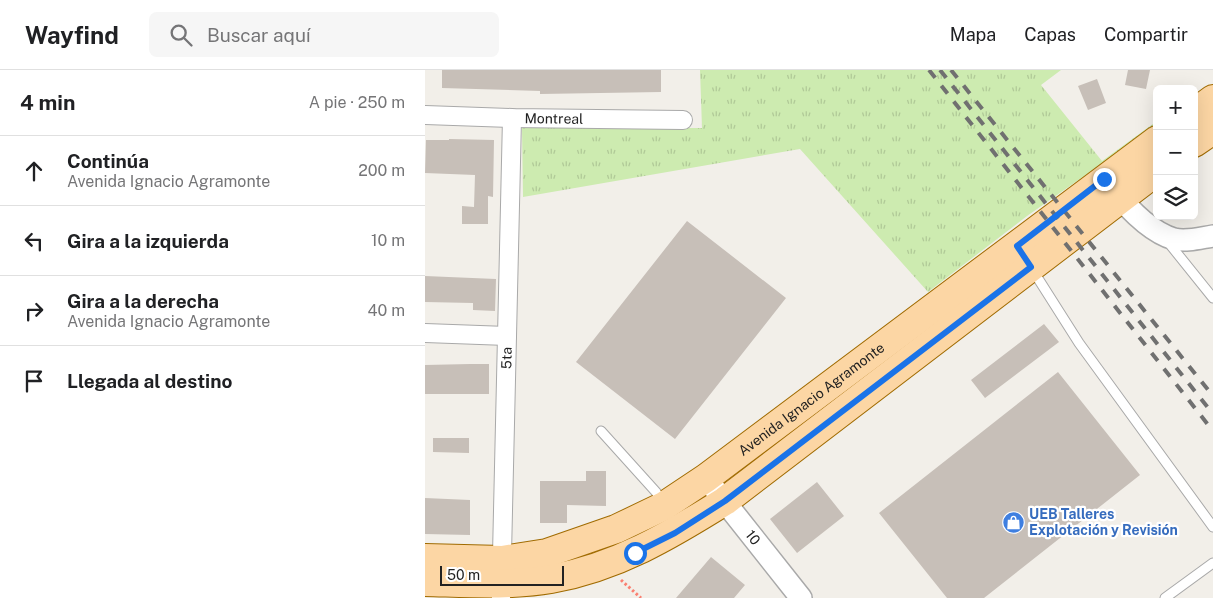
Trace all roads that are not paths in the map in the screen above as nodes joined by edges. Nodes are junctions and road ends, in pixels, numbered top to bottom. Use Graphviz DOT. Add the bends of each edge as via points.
graph roads {
  1 [pos="1213,99"];
  2 [pos="1198,110"];
  3 [pos="425,115"];
  4 [pos="512,118"];
  5 [pos="683,120"];
  6 [pos="1213,130"];
  7 [pos="1198,140"];
  8 [pos="1153,144"];
  9 [pos="1153,173"];
  10 [pos="1112,189"];
  11 [pos="1162,234"];
  12 [pos="1213,236"];
  13 [pos="1024,257"];
  14 [pos="1213,298"];
  15 [pos="425,333"];
  16 [pos="507,336"];
  17 [pos="601,431"];
  18 [pos="706,478"];
  19 [pos="725,501"];
  20 [pos="665,506"];
  21 [pos="1213,527"];
  22 [pos="425,558"];
  23 [pos="1213,563"];
  24 [pos="501,580"];
  25 [pos="425,582"];
  26 [pos="801,598"];
  27 [pos="1165,598"];
  1 -- 2 [label="main road"];
  3 -- 4 [label="street, Montreal"];
  4 -- 5 [label="street, Montreal"];
  4 -- 16 [label="street, 5ta"];
  6 -- 7 [label="main road"];
  8 -- 10 [label="main road, Avenida Ignacio Agramonte"];
  9 -- 10 [label="main road, Avenida Ignacio Agramonte"];
  10 -- 11 [label="street" via="1131,210"];
  10 -- 13 [label="main road, Avenida Ignacio Agramonte"];
  11 -- 12 [label="street" via="1187,240"];
  11 -- 14 [label="lane"];
  13 -- 18 [label="main road, Avenida Ignacio Agramonte"];
  13 -- 19 [label="main road, Avenida Ignacio Agramonte"];
  13 -- 21 [label="lane" via="1079,343"];
  15 -- 16 [label="street"];
  16 -- 24 [label="street, 5ta"];
  17 -- 20 [label="lane"];
  18 -- 19 [label="street, 10"];
  18 -- 20 [label="main road, Avenida Ignacio Agramonte"];
  19 -- 24 [label="main road, Avenida Ignacio Agramonte" via="675,533 603,566 551,579"];
  19 -- 26 [label="street, 10"];
  20 -- 24 [label="main road, Avenida Ignacio Agramonte" via="616,529 547,553"];
  22 -- 24 [label="main road, Avenida Ignacio Agramonte"];
  23 -- 27 [label="lane"];
  24 -- 25 [label="main road, Avenida Ignacio Agramonte"];
}
